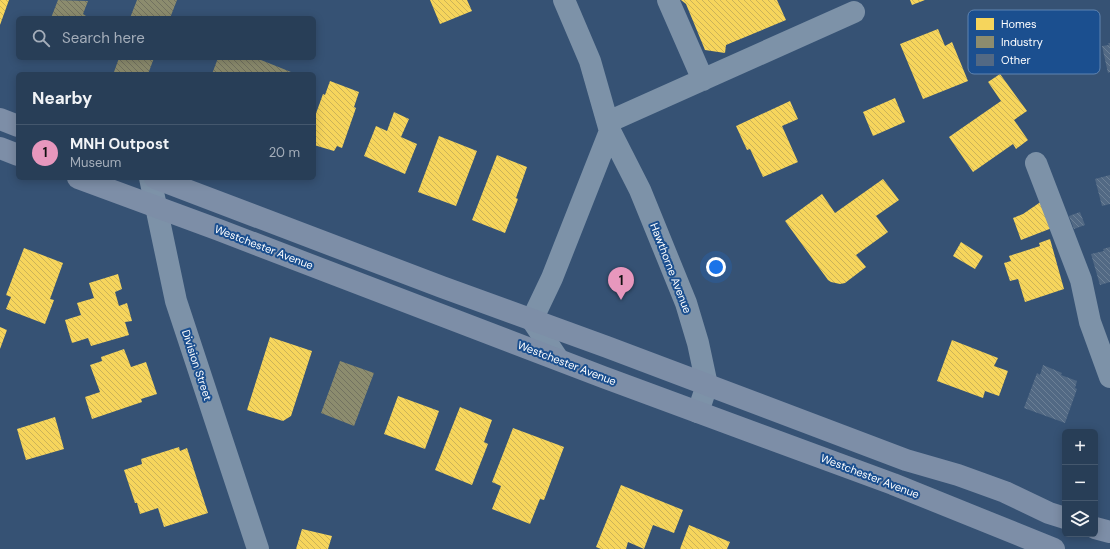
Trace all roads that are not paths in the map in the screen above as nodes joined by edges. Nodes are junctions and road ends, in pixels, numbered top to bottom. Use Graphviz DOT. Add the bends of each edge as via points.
graph roads {
  1 [pos="564,0"];
  2 [pos="668,0"];
  3 [pos="854,12"];
  4 [pos="703,80"];
  5 [pos="0,119"];
  6 [pos="16,125"];
  7 [pos="609,127"];
  8 [pos="0,148"];
  9 [pos="16,154"];
  10 [pos="1036,163"];
  11 [pos="83,180"];
  12 [pos="150,180"];
  13 [pos="160,180"];
  14 [pos="157,208"];
  15 [pos="532,320"];
  16 [pos="558,359"];
  17 [pos="1110,377"];
  18 [pos="706,385"];
  19 [pos="698,412"];
  20 [pos="1062,517"];
  21 [pos="1098,529"];
  22 [pos="1110,532"];
  23 [pos="258,549"];
  24 [pos="1053,549"];
  1 -- 7 [label="street, Hawthorne Avenue" via="590,60"];
  2 -- 4 [label="street"];
  3 -- 4 [label="street"];
  4 -- 7 [label="street"];
  5 -- 6 [label="main road"];
  7 -- 15 [label="street" via="552,278"];
  7 -- 18 [label="street, Hawthorne Avenue" via="640,190 686,303 698,343"];
  8 -- 9 [label="main road"];
  10 -- 17 [label="street" via="1081,280 1090,322"];
  11 -- 14 [label="main road, Westchester Avenue"];
  12 -- 14 [label="street, Division Street"];
  13 -- 15 [label="main road"];
  14 -- 16 [label="main road, Westchester Avenue"];
  14 -- 23 [label="street, Division Street" via="176,301"];
  15 -- 16 [label="street"];
  15 -- 18 [label="main road"];
  16 -- 19 [label="main road, Westchester Avenue"];
  18 -- 19 [label="street, Hawthorne Avenue"];
  18 -- 20 [label="main road" via="906,460 1005,492"];
  19 -- 24 [label="main road, Westchester Avenue" via="893,484"];
  21 -- 22 [label="main road"];
}
